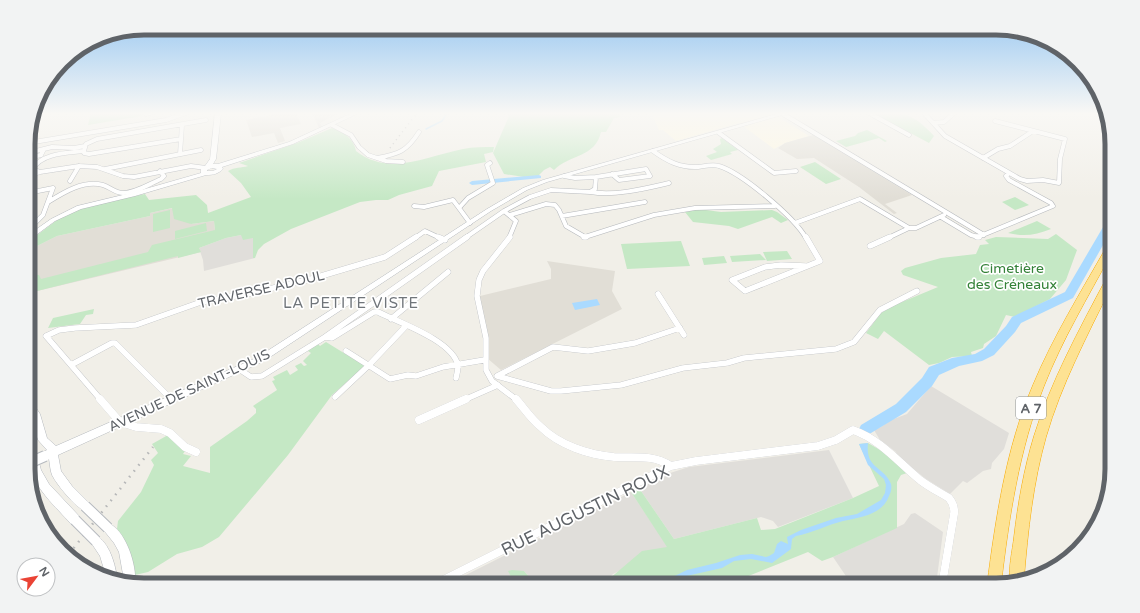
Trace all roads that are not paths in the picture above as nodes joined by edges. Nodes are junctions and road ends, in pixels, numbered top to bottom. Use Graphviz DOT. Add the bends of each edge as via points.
graph roads {
  1 [pos="89,142"];
  2 [pos="165,142"];
  3 [pos="181,142"];
  4 [pos="215,142"];
  5 [pos="295,142"];
  6 [pos="355,142"];
  7 [pos="413,142"];
  8 [pos="687,142"];
  9 [pos="731,142"];
  10 [pos="831,142"];
  11 [pos="955,142"];
  12 [pos="1017,142"];
  13 [pos="1064,142"];
  14 [pos="44,149"];
  15 [pos="85,149"];
  16 [pos="202,150"];
  17 [pos="35,151"];
  18 [pos="653,151"];
  19 [pos="180,154"];
  20 [pos="35,156"];
  21 [pos="376,158"];
  22 [pos="983,158"];
  23 [pos="213,159"];
  24 [pos="238,161"];
  25 [pos="38,162"];
  26 [pos="403,162"];
  27 [pos="35,163"];
  28 [pos="490,163"];
  29 [pos="35,165"];
  30 [pos="79,166"];
  31 [pos="217,167"];
  32 [pos="104,169"];
  33 [pos="206,170"];
  34 [pos="35,171"];
  35 [pos="796,171"];
  36 [pos="40,172"];
  37 [pos="160,172"];
  38 [pos="1009,173"];
  39 [pos="35,174"];
  40 [pos="612,174"];
  41 [pos="564,176"];
  42 [pos="596,177"];
  43 [pos="70,180"];
  44 [pos="669,183"];
  45 [pos="38,191"];
  46 [pos="590,192"];
  47 [pos="48,202"];
  48 [pos="645,202"];
  49 [pos="414,206"];
  50 [pos="775,206"];
  51 [pos="459,208"];
  52 [pos="504,212"];
  53 [pos="949,213"];
  54 [pos="510,215"];
  55 [pos="562,216"];
  56 [pos="941,217"];
  57 [pos="35,222"];
  58 [pos="470,223"];
  59 [pos="795,223"];
  60 [pos="909,228"];
  61 [pos="35,229"];
  62 [pos="35,234"];
  63 [pos="984,235"];
  64 [pos="445,240"];
  65 [pos="870,246"];
  66 [pos="1105,257"];
  67 [pos="806,266"];
  68 [pos="448,272"];
  69 [pos="917,291"];
  70 [pos="1105,293"];
  71 [pos="658,294"];
  72 [pos="391,319"];
  73 [pos="406,326"];
  74 [pos="680,328"];
  75 [pos="684,336"];
  76 [pos="325,337"];
  77 [pos="346,351"];
  78 [pos="484,360"];
  79 [pos="458,364"];
  80 [pos="71,365"];
  81 [pos="368,366"];
  82 [pos="239,369"];
  83 [pos="494,377"];
  84 [pos="456,378"];
  85 [pos="506,378"];
  86 [pos="498,385"];
  87 [pos="335,397"];
  88 [pos="171,400"];
  89 [pos="35,414"];
  90 [pos="418,420"];
  91 [pos="120,422"];
  92 [pos="196,452"];
  93 [pos="49,454"];
  94 [pos="35,460"];
  95 [pos="670,466"];
  96 [pos="35,467"];
  97 [pos="110,572"];
  98 [pos="1017,576"];
  99 [pos="130,577"];
  100 [pos="447,578"];
  101 [pos="943,578"];
  102 [pos="995,578"];
  1 -- 15 [label="street"];
  2 -- 15 [label="street" via="89,154 84,153"];
  3 -- 19 [label="street"];
  4 -- 23 [label="street"];
  5 -- 24 [label="street"];
  6 -- 21 [label="street" via="368,156"];
  7 -- 21 [label="street" via="403,152"];
  8 -- 18 [label="street, AVENUE DE SAINT-LOUIS"];
  9 -- 35 [label="street" via="774,174"];
  10 -- 53 [label="street"];
  11 -- 22 [label="street"];
  12 -- 22 [label="street"];
  13 -- 38 [label="street" via="1060,159 1059,183 1027,181"];
  14 -- 15 [label="street"];
  14 -- 17 [label="street"];
  14 -- 20 [label="street" via="41,155"];
  15 -- 25 [label="street"];
  16 -- 19 [label="street"];
  18 -- 41 [label="street, AVENUE DE SAINT-LOUIS"];
  18 -- 50 [label="street" via="680,167 723,167"];
  19 -- 32 [label="street"];
  21 -- 26 [label="street"];
  22 -- 38 [label="street"];
  23 -- 24 [label="street"];
  23 -- 31 [label="street"];
  23 -- 33 [label="street"];
  24 -- 31 [label="street"];
  25 -- 27 [label="street"];
  25 -- 29 [label="street"];
  28 -- 51 [label="street" via="487,165 493,182 468,198"];
  30 -- 32 [label="street"];
  30 -- 36 [label="street"];
  30 -- 43 [label="street"];
  31 -- 33 [label="street"];
  32 -- 37 [label="street" via="134,177"];
  33 -- 37 [label="street" via="191,166"];
  33 -- 61 [label="street" via="146,189 70,207"];
  33 -- 62 [label="street" via="133,195 79,207 53,220"];
  34 -- 36 [label="street"];
  36 -- 39 [label="street"];
  37 -- 47 [label="street" via="164,176 161,179 133,191 117,192 105,185 83,185"];
  38 -- 63 [label="street" via="1006,176 1009,180 1053,206"];
  40 -- 40 [label="street" via="646,169 650,176 619,180"];
  40 -- 42 [label="street"];
  41 -- 42 [label="street"];
  41 -- 58 [label="street, AVENUE DE SAINT-LOUIS" via="525,189"];
  42 -- 46 [label="street" via="595,189"];
  44 -- 46 [label="street" via="601,194"];
  45 -- 47 [label="street" via="53,188"];
  46 -- 52 [label="street" via="549,190 531,196"];
  47 -- 57 [label="street"];
  48 -- 55 [label="street"];
  49 -- 51 [label="street" via="423,207 453,200"];
  50 -- 55 [label="street" via="695,208 654,215 585,237 566,226"];
  50 -- 59 [label="street"];
  51 -- 58 [label="street"];
  52 -- 54 [label="street"];
  52 -- 76 [label="street"];
  53 -- 56 [label="street"];
  53 -- 63 [label="street"];
  54 -- 55 [label="street" via="550,203 555,204"];
  54 -- 78 [label="street" via="516,221 515,230 480,274 478,284 477,291 486,338"];
  56 -- 60 [label="street" via="916,228"];
  56 -- 63 [label="street" via="975,237"];
  58 -- 64 [label="street, AVENUE DE SAINT-LOUIS"];
  59 -- 60 [label="street" via="860,199"];
  59 -- 67 [label="street" via="820,261"];
  60 -- 65 [label="street"];
  64 -- 80 [label="street, TRAVERSE ADOUL" via="425,231 385,257 311,279 201,302 136,325 75,328 59,330 46,336"];
  64 -- 82 [label="street, AVENUE DE SAINT-LOUIS" via="274,350"];
  66 -- 102 [label="highway, A 7" via="1036,393 1013,462"];
  67 -- 67 [label="street" via="745,291 732,280 765,267"];
  68 -- 72 [label="street"];
  69 -- 85 [label="street" via="880,310 854,342 836,349 744,358 727,363 683,368 621,385 584,389 550,391"];
  70 -- 98 [label="highway, A 7" via="1070,361 1046,417 1025,510"];
  71 -- 74 [label="street"];
  72 -- 73 [label="street"];
  72 -- 76 [label="street" via="374,312 338,335 332,338"];
  73 -- 79 [label="street" via="440,341 449,349"];
  73 -- 81 [label="street"];
  74 -- 75 [label="street"];
  74 -- 83 [label="street" via="635,343 588,351 553,347"];
  76 -- 82 [label="street" via="262,376 251,377"];
  77 -- 81 [label="street"];
  78 -- 79 [label="street"];
  78 -- 83 [label="street" via="487,373"];
  79 -- 81 [label="street" via="416,376 390,379"];
  79 -- 84 [label="street"];
  80 -- 88 [label="street" via="115,343"];
  80 -- 91 [label="street"];
  81 -- 87 [label="street"];
  82 -- 88 [label="street, AVENUE DE SAINT-LOUIS"];
  83 -- 85 [label="street"];
  83 -- 86 [label="street"];
  85 -- 86 [label="street" via="500,380"];
  86 -- 90 [label="street"];
  86 -- 95 [label="street" via="514,396 545,431 564,442 608,456 665,460"];
  88 -- 91 [label="street, AVENUE DE SAINT-LOUIS"];
  89 -- 93 [label="street" via="43,440 52,448"];
  91 -- 92 [label="street" via="136,427 161,429"];
  91 -- 93 [label="street, AVENUE DE SAINT-LOUIS"];
  93 -- 94 [label="street, AVENUE DE SAINT-LOUIS, bridge"];
  93 -- 99 [label="street, bridge" via="59,478 117,537 129,567"];
  95 -- 100 [label="street, RUE AUGUSTIN ROUX"];
  95 -- 101 [label="street, RUE AUGUSTIN ROUX" via="818,446 836,440 853,430 862,433 898,459 918,478 949,498 955,507"];
  96 -- 97 [label="street, bridge" via="45,487 105,553"];
}
